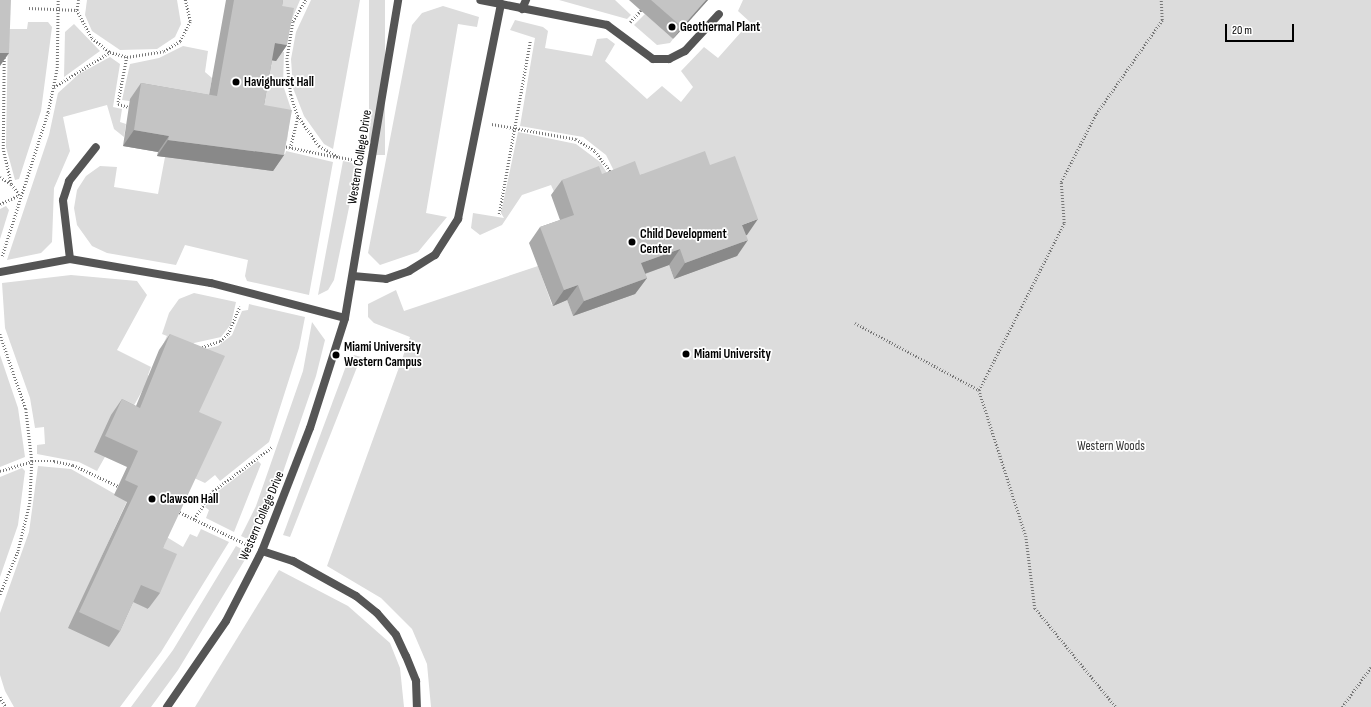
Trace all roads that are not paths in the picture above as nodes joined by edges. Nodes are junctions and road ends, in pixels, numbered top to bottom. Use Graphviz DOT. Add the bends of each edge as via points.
graph roads {
  1 [pos="398,0"];
  2 [pos="480,0"];
  3 [pos="526,0"];
  4 [pos="501,4"];
  5 [pos="522,9"];
  6 [pos="719,14"];
  7 [pos="96,147"];
  8 [pos="70,259"];
  9 [pos="0,272"];
  10 [pos="353,276"];
  11 [pos="345,318"];
  12 [pos="262,551"];
  13 [pos="167,707"];
  14 [pos="417,707"];
  1 -- 10 [label="street, Western College Drive"];
  2 -- 4 [label="street"];
  3 -- 5 [label="street"];
  4 -- 5 [label="street"];
  4 -- 10 [label="street" via="480,122 458,219 435,254 409,271 386,279"];
  5 -- 6 [label="street" via="607,25 653,58 670,59 685,51"];
  7 -- 8 [label="street" via="69,180 63,200"];
  8 -- 9 [label="street"];
  8 -- 11 [label="street" via="243,290"];
  10 -- 11 [label="street, Western College Drive"];
  11 -- 12 [label="street, Western College Drive" via="310,428"];
  12 -- 13 [label="street, Western College Drive" via="226,621"];
  12 -- 14 [label="street" via="293,561 356,596 377,613 396,635 406,656 416,680"];
}
